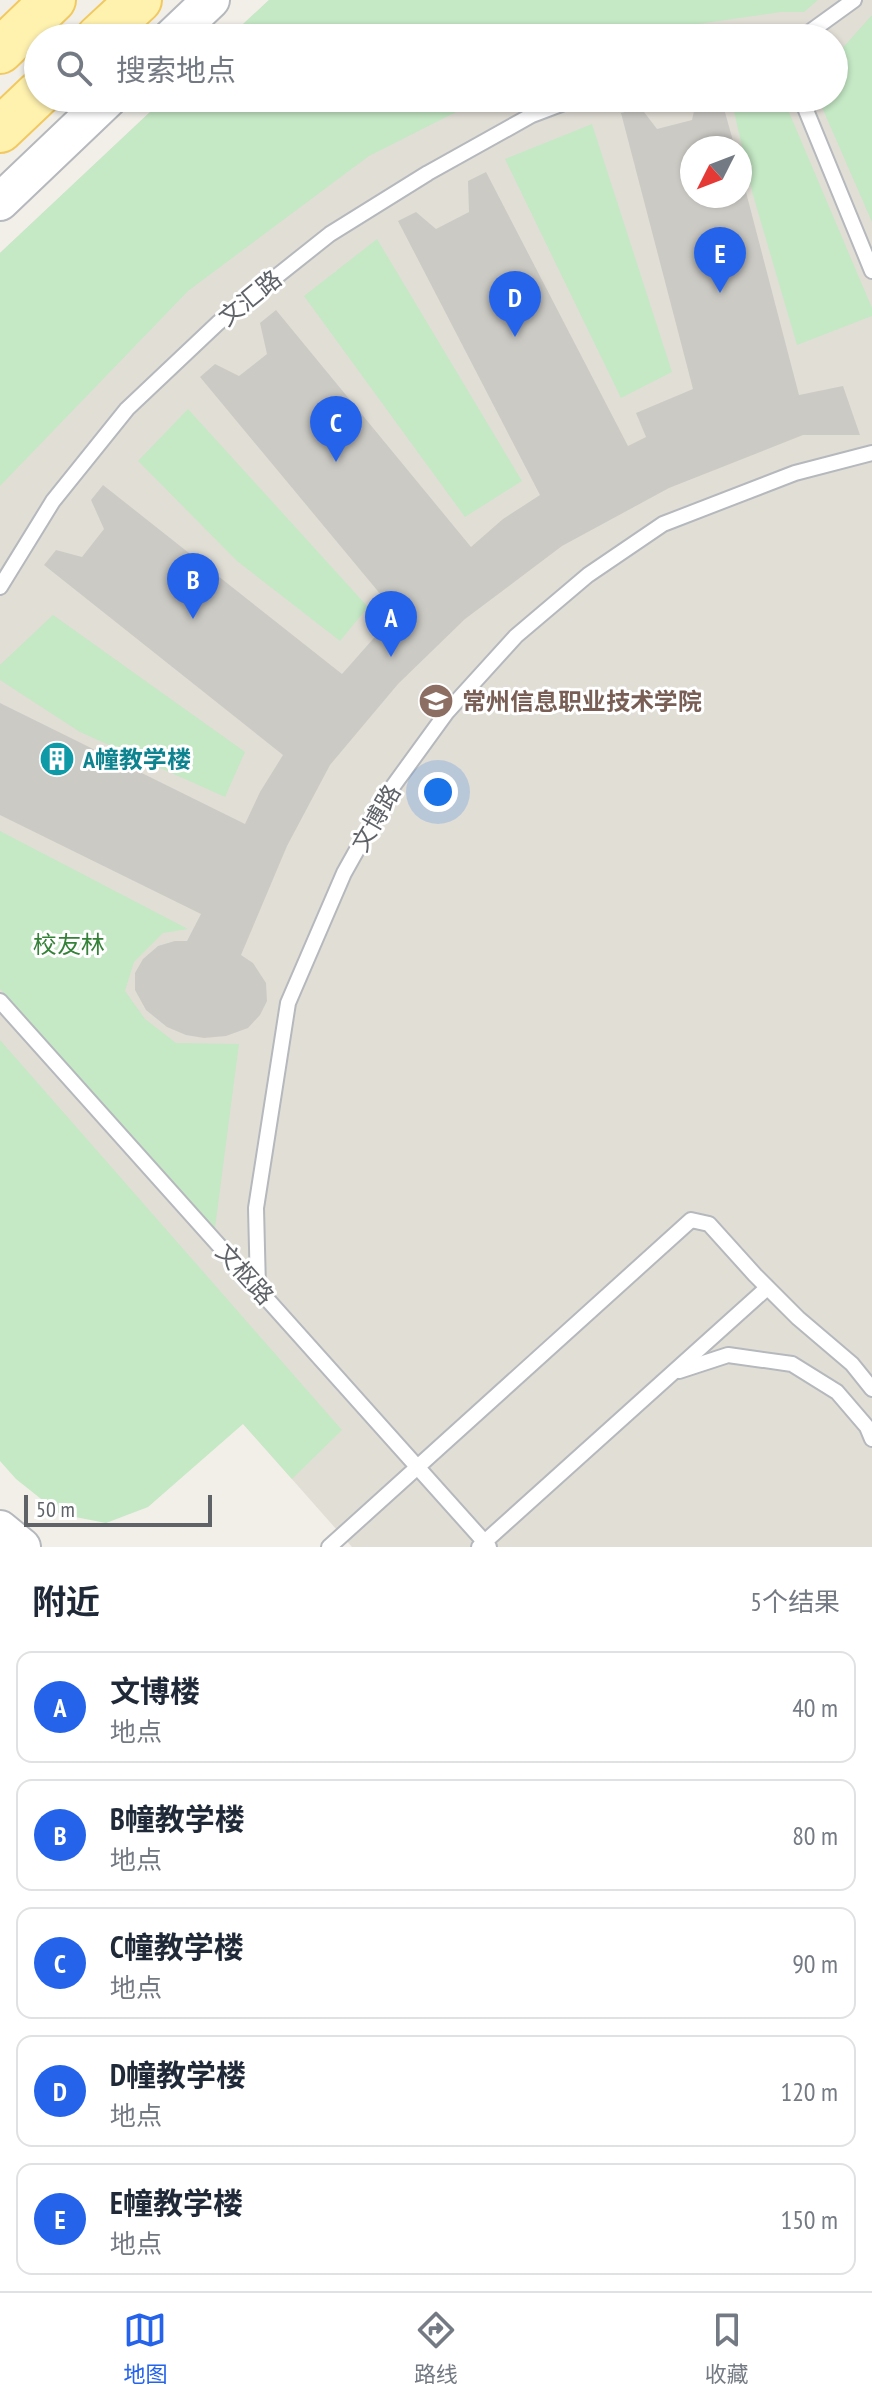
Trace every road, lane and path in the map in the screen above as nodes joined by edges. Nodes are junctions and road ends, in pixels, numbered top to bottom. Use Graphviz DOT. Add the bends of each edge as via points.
graph roads {
  1 [pos="53,0"];
  2 [pos="139,0"];
  3 [pos="211,0"];
  4 [pos="854,0"];
  5 [pos="28,24"];
  6 [pos="113,24"];
  7 [pos="186,24"];
  8 [pos="822,24"];
  9 [pos="24,28"];
  10 [pos="0,51"];
  11 [pos="24,107"];
  12 [pos="94,112"];
  13 [pos="540,112"];
  14 [pos="807,112"];
  15 [pos="0,130"];
  16 [pos="0,202"];
  17 [pos="872,271"];
  18 [pos="872,453"];
  19 [pos="0,587"];
  20 [pos="0,1001"];
  21 [pos="258,1288"];
  22 [pos="767,1288"];
  23 [pos="671,1373"];
  24 [pos="872,1389"];
  25 [pos="872,1439"];
  26 [pos="417,1467"];
  27 [pos="0,1529"];
  28 [pos="484,1545"];
  29 [pos="22,1547"];
  30 [pos="329,1547"];
  1 -- 5 [label="main road"];
  2 -- 6 [label="main road"];
  3 -- 7 [label="street"];
  4 -- 8 [label="lane"];
  9 -- 10 [label="main road"];
  11 -- 15 [label="main road"];
  12 -- 16 [label="street"];
  13 -- 19 [label="lane, 文汇路" via="330,234 218,323 127,409 53,501"];
  14 -- 17 [label="lane"];
  18 -- 21 [label="lane, 文博路" via="795,473 663,524 588,575 516,636 447,712 391,789 344,873 288,1003 256,1208"];
  20 -- 21 [label="lane, 文枢路"];
  21 -- 26 [label="lane, 文枢路"];
  22 -- 23 [label="lane"];
  22 -- 24 [label="lane" via="852,1364"];
  22 -- 26 [label="lane" via="709,1224 691,1220"];
  23 -- 25 [label="lane" via="728,1355 792,1364 837,1392"];
  23 -- 28 [label="lane"];
  26 -- 28 [label="lane, 文枢路"];
  26 -- 30 [label="lane"];
  27 -- 29 [label="street"];
}
